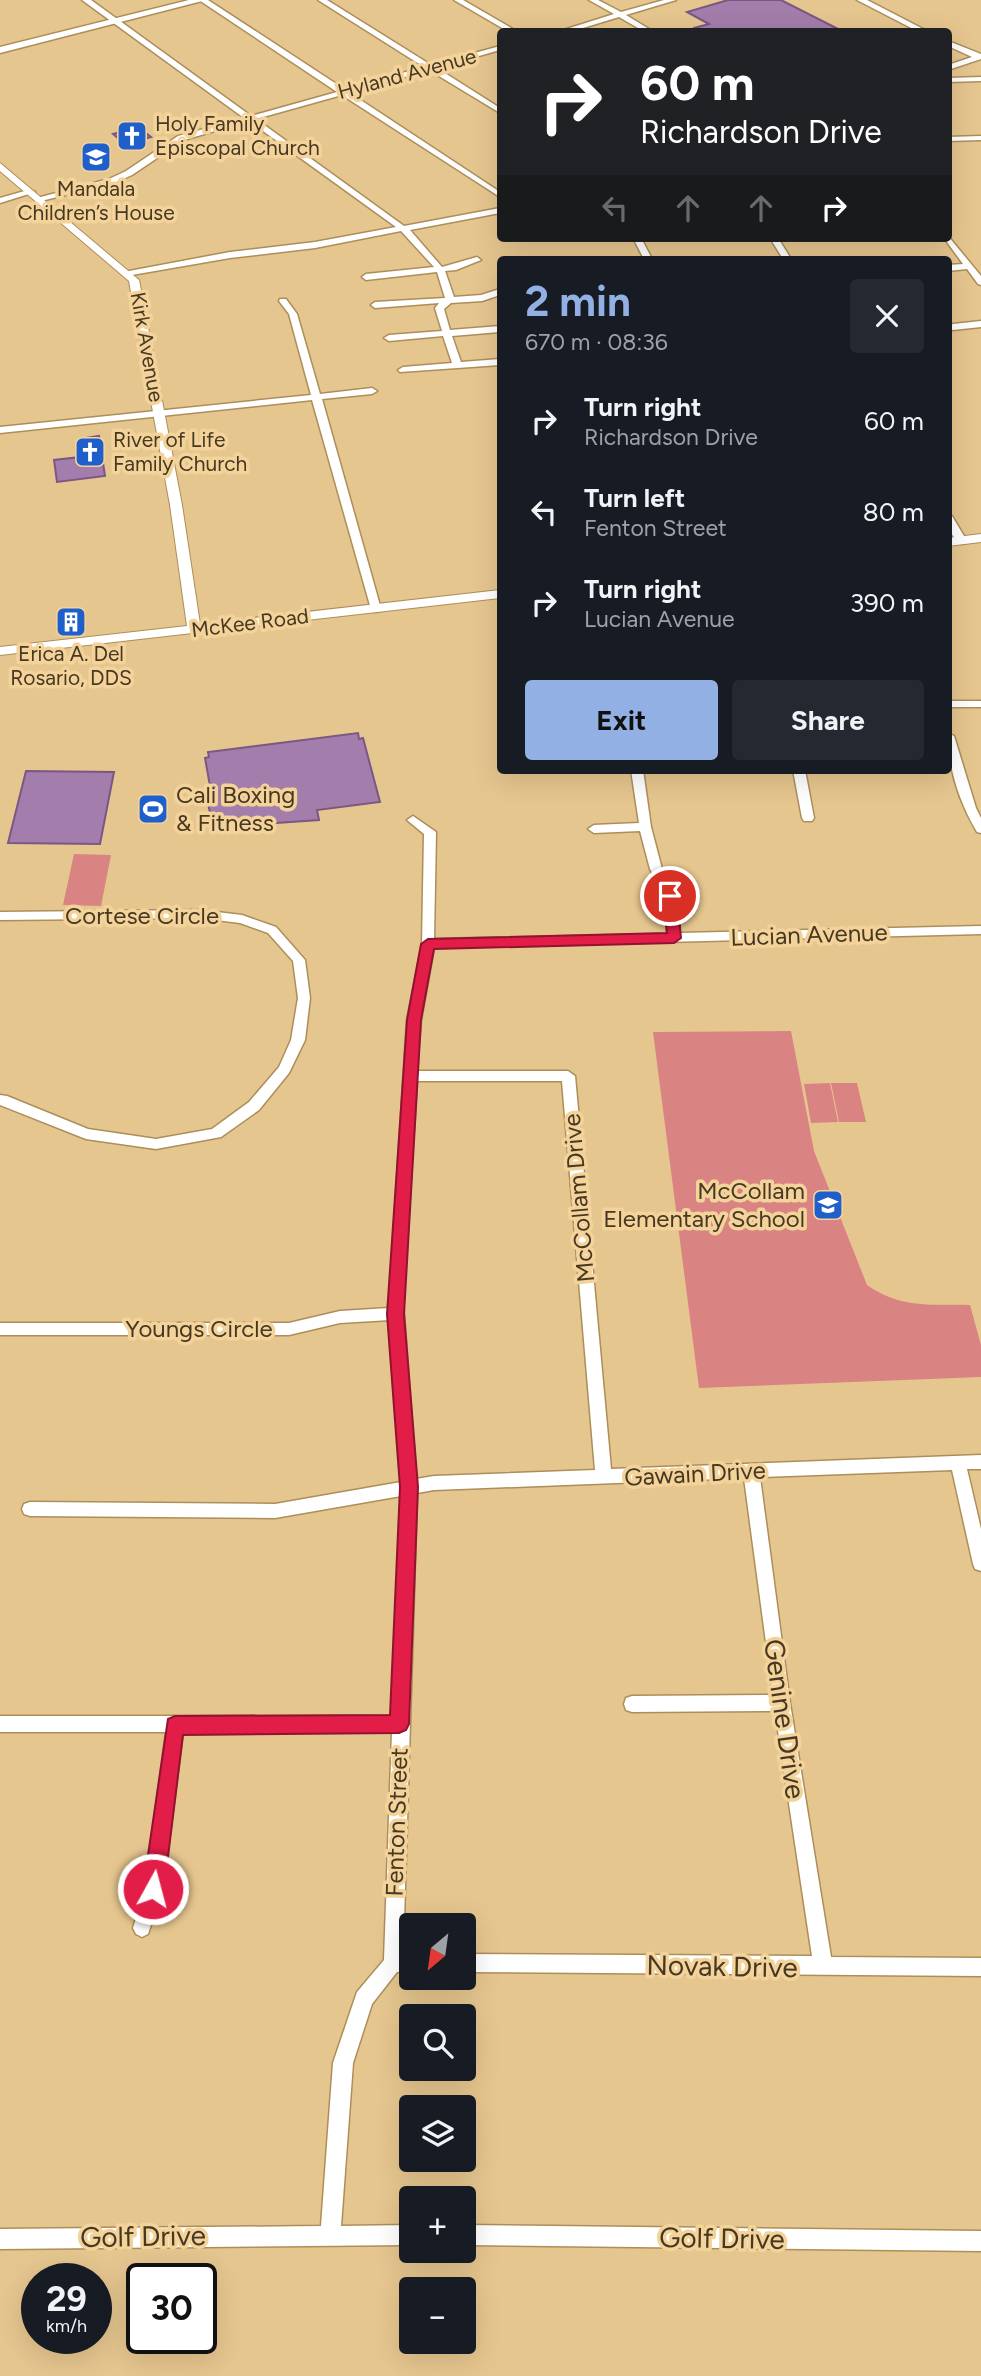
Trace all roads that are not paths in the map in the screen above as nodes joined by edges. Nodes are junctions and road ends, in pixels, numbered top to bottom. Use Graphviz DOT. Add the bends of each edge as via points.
graph roads {
  1 [pos="86,0"];
  2 [pos="202,0"];
  3 [pos="322,0"];
  4 [pos="458,0"];
  5 [pos="593,0"];
  6 [pos="672,0"];
  7 [pos="861,0"];
  8 [pos="176,3"];
  9 [pos="620,15"];
  10 [pos="114,22"];
  11 [pos="508,28"];
  12 [pos="574,28"];
  13 [pos="644,28"];
  14 [pos="918,28"];
  15 [pos="952,45"];
  16 [pos="497,49"];
  17 [pos="0,50"];
  18 [pos="979,56"];
  19 [pos="952,66"];
  20 [pos="432,68"];
  21 [pos="981,79"];
  22 [pos="952,80"];
  23 [pos="345,91"];
  24 [pos="497,109"];
  25 [pos="250,118"];
  26 [pos="981,138"];
  27 [pos="952,139"];
  28 [pos="0,166"];
  29 [pos="497,193"];
  30 [pos="36,196"];
  31 [pos="0,201"];
  32 [pos="497,211"];
  33 [pos="403,227"];
  34 [pos="951,242"];
  35 [pos="477,260"];
  36 [pos="970,266"];
  37 [pos="952,268"];
  38 [pos="440,270"];
  39 [pos="129,274"];
  40 [pos="366,277"];
  41 [pos="981,282"];
  42 [pos="497,293"];
  43 [pos="450,299"];
  44 [pos="283,301"];
  45 [pos="375,305"];
  46 [pos="981,324"];
  47 [pos="953,327"];
  48 [pos="497,329"];
  49 [pos="445,333"];
  50 [pos="388,338"];
  51 [pos="497,362"];
  52 [pos="457,366"];
  53 [pos="402,370"];
  54 [pos="372,391"];
  55 [pos="317,397"];
  56 [pos="159,412"];
  57 [pos="0,430"];
  58 [pos="981,538"];
  59 [pos="955,541"];
  60 [pos="497,594"];
  61 [pos="376,609"];
  62 [pos="194,630"];
  63 [pos="0,651"];
  64 [pos="952,704"];
  65 [pos="981,704"];
  66 [pos="952,746"];
  67 [pos="638,774"];
  68 [pos="800,774"];
  69 [pos="976,808"];
  70 [pos="808,818"];
  71 [pos="413,820"];
  72 [pos="645,827"];
  73 [pos="594,829"];
  74 [pos="981,829"];
  75 [pos="0,916"];
  76 [pos="981,930"];
  77 [pos="674,938"];
  78 [pos="428,944"];
  79 [pos="410,1076"];
  80 [pos="0,1100"];
  81 [pos="396,1314"];
  82 [pos="0,1329"];
  83 [pos="958,1462"];
  84 [pos="981,1462"];
  85 [pos="751,1471"];
  86 [pos="604,1478"];
  87 [pos="409,1487"];
  88 [pos="30,1509"];
  89 [pos="981,1564"];
  90 [pos="782,1703"];
  91 [pos="632,1704"];
  92 [pos="0,1724"];
  93 [pos="399,1724"];
  94 [pos="175,1726"];
  95 [pos="401,1913"];
  96 [pos="142,1928"];
  97 [pos="476,1963"];
  98 [pos="399,1966"];
  99 [pos="823,1967"];
  100 [pos="981,1967"];
  101 [pos="330,2234"];
  102 [pos="399,2235"];
  103 [pos="476,2235"];
  104 [pos="0,2239"];
  105 [pos="981,2241"];
  1 -- 10 [label="street"];
  2 -- 8 [label="main road"];
  2 -- 23 [label="street"];
  3 -- 20 [label="street"];
  4 -- 11 [label="street"];
  5 -- 9 [label="street"];
  6 -- 9 [label="street"];
  7 -- 14 [label="street"];
  8 -- 10 [label="main road"];
  9 -- 12 [label="street"];
  9 -- 13 [label="street"];
  10 -- 17 [label="main road"];
  10 -- 25 [label="street"];
  15 -- 18 [label="street"];
  16 -- 20 [label="street, Hyland Avenue"];
  18 -- 19 [label="street"];
  20 -- 23 [label="street, Hyland Avenue"];
  20 -- 24 [label="street"];
  21 -- 22 [label="street"];
  23 -- 25 [label="street, Hyland Avenue"];
  23 -- 29 [label="street"];
  25 -- 30 [label="street, Hyland Avenue" via="181,138 119,178"];
  25 -- 33 [label="street"];
  26 -- 27 [label="street"];
  28 -- 30 [label="street, Kirk Avenue"];
  30 -- 31 [label="street, Hyland Avenue"];
  30 -- 39 [label="street, Kirk Avenue"];
  32 -- 33 [label="street"];
  33 -- 38 [label="street"];
  33 -- 39 [label="street"];
  34 -- 36 [label="street"];
  35 -- 38 [label="street"];
  36 -- 37 [label="street"];
  36 -- 41 [label="street"];
  38 -- 40 [label="street"];
  38 -- 43 [label="street"];
  39 -- 56 [label="street, Kirk Avenue" via="137,289"];
  42 -- 43 [label="street"];
  43 -- 45 [label="street"];
  43 -- 49 [label="street" via="439,308"];
  44 -- 55 [label="street" via="293,314"];
  46 -- 47 [label="street"];
  48 -- 49 [label="street"];
  49 -- 50 [label="street"];
  49 -- 52 [label="street"];
  51 -- 52 [label="street"];
  52 -- 53 [label="street"];
  54 -- 55 [label="street"];
  55 -- 56 [label="street"];
  55 -- 61 [label="street"];
  56 -- 57 [label="street"];
  56 -- 62 [label="street, Kirk Avenue"];
  58 -- 59 [label="street"];
  60 -- 61 [label="street, McKee Road"];
  61 -- 62 [label="street, McKee Road"];
  62 -- 63 [label="street, McKee Road"];
  64 -- 65 [label="street"];
  66 -- 69 [label="street"];
  67 -- 72 [label="street"];
  68 -- 70 [label="street"];
  69 -- 74 [label="street"];
  71 -- 78 [label="street, Fenton Street" via="430,832"];
  72 -- 73 [label="street"];
  72 -- 77 [label="street" via="656,869 670,896"];
  75 -- 80 [label="street, Cortese Circle" via="200,914 242,919 272,930 299,960 304,998 298,1040 284,1070 254,1106 216,1133 156,1144 86,1134"];
  76 -- 77 [label="street, Lucian Avenue"];
  77 -- 78 [label="street, Lucian Avenue"];
  78 -- 79 [label="street, Fenton Street" via="414,1020"];
  79 -- 81 [label="street, Fenton Street"];
  79 -- 86 [label="street, McCollam Drive" via="569,1076"];
  81 -- 82 [label="street, Youngs Circle" via="340,1317 289,1329"];
  81 -- 87 [label="street, Fenton Street"];
  83 -- 84 [label="street, Gawain Drive"];
  83 -- 85 [label="street, Gawain Drive"];
  83 -- 89 [label="street"];
  85 -- 86 [label="street, Gawain Drive"];
  85 -- 90 [label="street, Genine Drive"];
  86 -- 87 [label="street, Gawain Drive"];
  87 -- 88 [label="street, Gawain Drive" via="275,1511"];
  87 -- 93 [label="street, Fenton Street"];
  90 -- 91 [label="street"];
  90 -- 99 [label="street, Genine Drive"];
  92 -- 94 [label="street"];
  93 -- 94 [label="street"];
  93 -- 95 [label="street, Fenton Street"];
  94 -- 96 [label="street" via="153,1889"];
  97 -- 99 [label="street, Novak Drive"];
  98 -- 101 [label="street, Fenton Street" via="365,2000 343,2063"];
  99 -- 100 [label="street, Novak Drive"];
  101 -- 102 [label="street, Golf Drive"];
  101 -- 104 [label="street, Golf Drive"];
  103 -- 105 [label="street, Golf Drive"];
}
